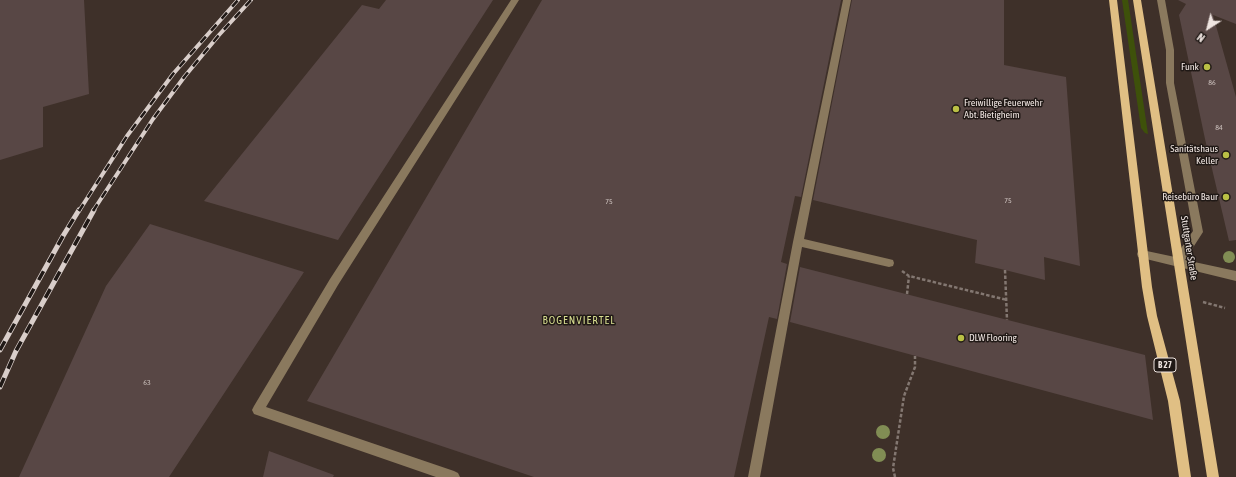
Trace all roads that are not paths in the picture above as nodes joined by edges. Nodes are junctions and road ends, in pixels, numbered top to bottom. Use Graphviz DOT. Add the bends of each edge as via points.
graph roads {
  1 [pos="515,0"];
  2 [pos="847,0"];
  3 [pos="1113,0"];
  4 [pos="1137,0"];
  5 [pos="1161,0"];
  6 [pos="798,242"];
  7 [pos="1142,254"];
  8 [pos="1178,262"];
  9 [pos="889,263"];
  10 [pos="1236,276"];
  11 [pos="454,477"];
  12 [pos="754,477"];
  13 [pos="1185,477"];
  14 [pos="1213,477"];
  1 -- 11 [label="street" via="334,282 258,410"];
  2 -- 6 [label="street"];
  3 -- 7 [label="main road, B 27"];
  4 -- 8 [label="main road, Stuttgarter Straße"];
  5 -- 8 [label="street" via="1170,50 1170,83 1198,232"];
  6 -- 9 [label="street"];
  6 -- 12 [label="street"];
  7 -- 8 [label="street"];
  7 -- 13 [label="main road, B 27" via="1152,316 1174,401"];
  8 -- 10 [label="street"];
  8 -- 14 [label="main road, Stuttgarter Straße"];
}
